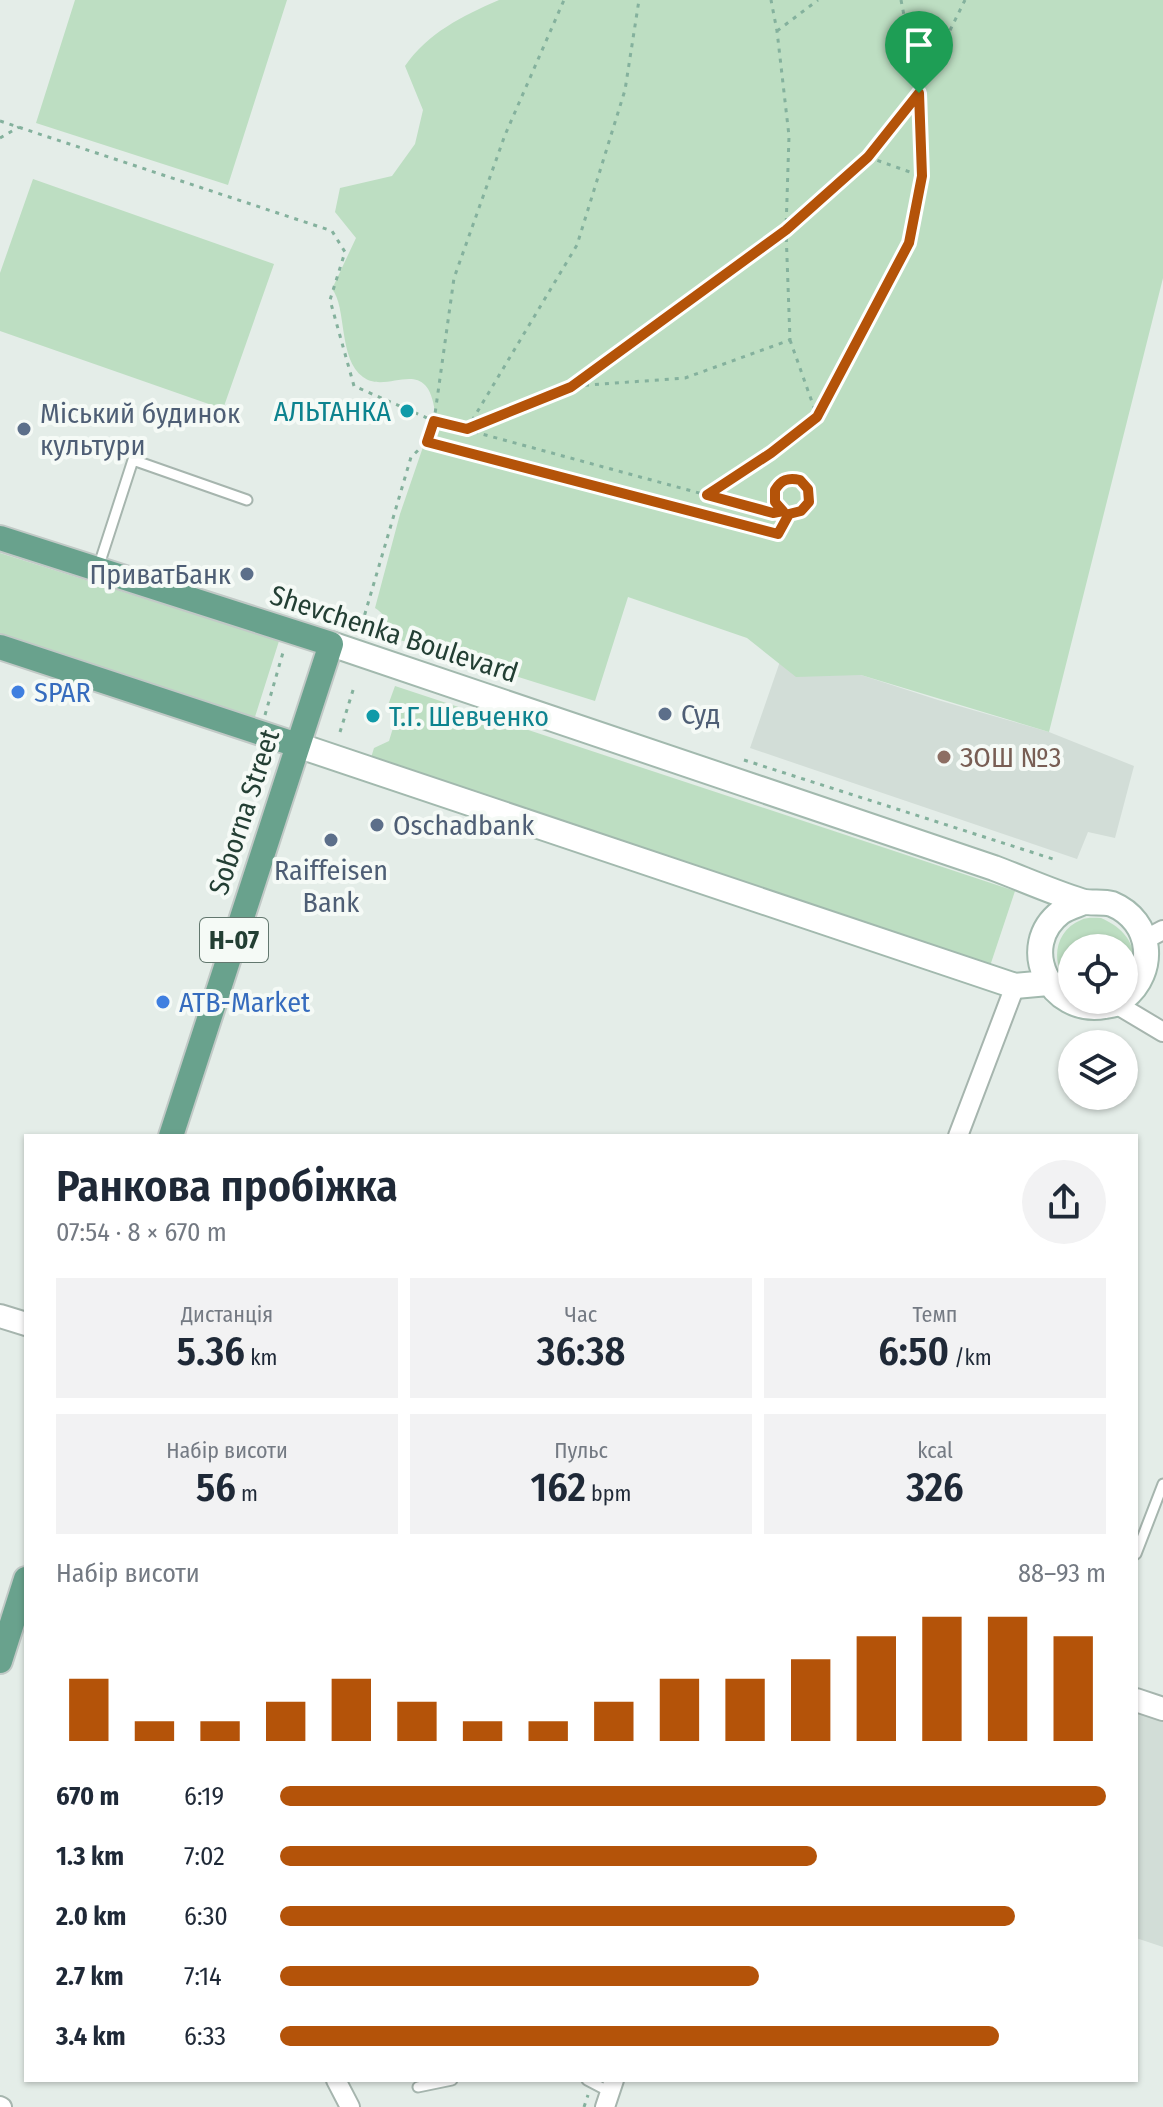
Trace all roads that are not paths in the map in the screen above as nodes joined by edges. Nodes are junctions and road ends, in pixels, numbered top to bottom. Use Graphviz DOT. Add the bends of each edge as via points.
graph roads {
  1 [pos="247,500"];
  2 [pos="0,538"];
  3 [pos="98,568"];
  4 [pos="331,644"];
  5 [pos="0,647"];
  6 [pos="297,745"];
  7 [pos="1084,902"];
  8 [pos="1154,934"];
  9 [pos="1048,983"];
  10 [pos="1015,986"];
  11 [pos="1138,986"];
  12 [pos="1058,993"];
  13 [pos="1138,1014"];
  14 [pos="1163,1032"];
  15 [pos="172,1134"];
  16 [pos="959,1134"];
  17 [pos="0,1316"];
  18 [pos="24,1323"];
  19 [pos="1163,1484"];
  20 [pos="1138,1549"];
  21 [pos="24,1585"];
  22 [pos="0,1661"];
  23 [pos="1138,1701"];
  24 [pos="1163,1709"];
  25 [pos="337,2082"];
  26 [pos="442,2082"];
  27 [pos="591,2082"];
  28 [pos="418,2087"];
  29 [pos="610,2093"];
  30 [pos="350,2107"];
  1 -- 3 [label="lane" via="133,460"];
  2 -- 3 [label="main road, Shevchenka Boulevard"];
  3 -- 4 [label="main road, Shevchenka Boulevard"];
  4 -- 6 [label="main road, Soborna Street / Н-07"];
  4 -- 7 [label="main road, Shevchenka Boulevard"];
  5 -- 6 [label="main road"];
  6 -- 10 [label="main road"];
  6 -- 15 [label="main road, Soborna Street / Н-07"];
  7 -- 8 [label="main road, Shevchenka Boulevard" via="1110,903"];
  7 -- 9 [label="main road" via="1060,912 1045,933 1040,958"];
  8 -- 11 [label="main road, Shevchenka Boulevard"];
  9 -- 10 [label="main road"];
  9 -- 12 [label="main road"];
  10 -- 16 [label="street"];
  13 -- 14 [label="street"];
  17 -- 18 [label="street"];
  19 -- 20 [label="lane"];
  21 -- 22 [label="main road"];
  23 -- 24 [label="street"];
  25 -- 30 [label="street"];
  26 -- 28 [label="lane"];
  27 -- 29 [label="lane"];
}
